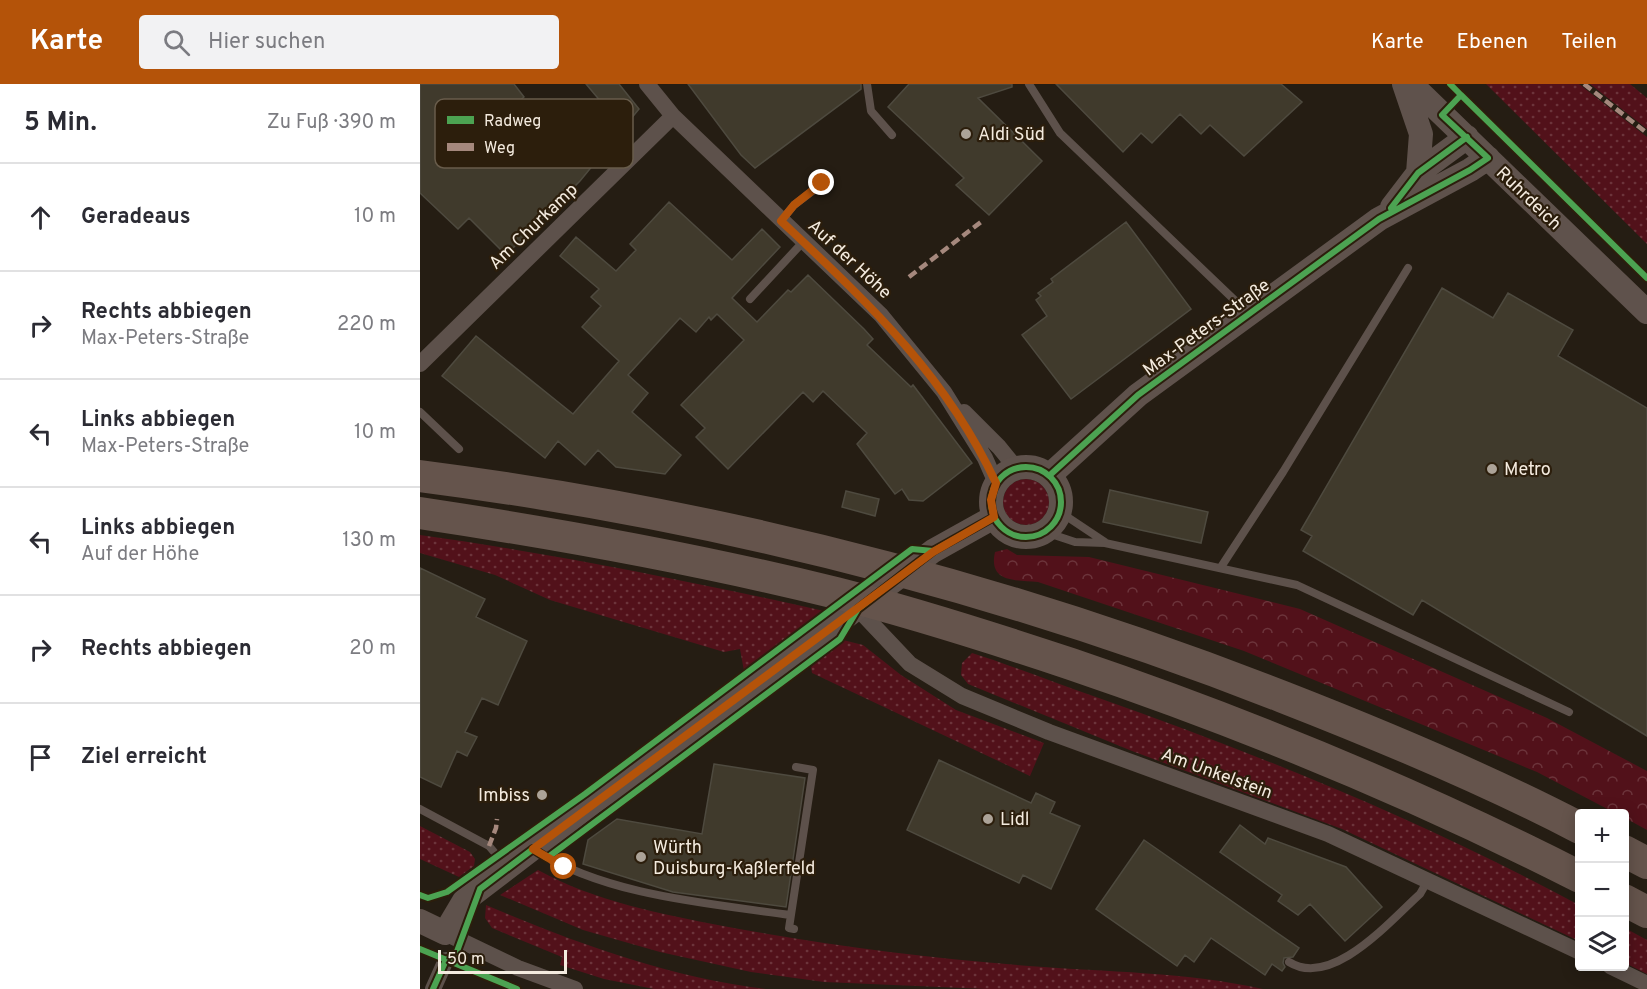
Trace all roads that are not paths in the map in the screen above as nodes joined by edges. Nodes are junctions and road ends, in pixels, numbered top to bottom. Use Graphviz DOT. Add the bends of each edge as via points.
graph roads {
  1 [pos="647,84"];
  2 [pos="867,84"];
  3 [pos="1029,84"];
  4 [pos="1404,84"];
  5 [pos="1411,84"];
  6 [pos="673,116"];
  7 [pos="892,135"];
  8 [pos="1467,137"];
  9 [pos="633,155"];
  10 [pos="1488,158"];
  11 [pos="620,168"];
  12 [pos="1418,173"];
  13 [pos="822,183"];
  14 [pos="1387,214"];
  15 [pos="781,221"];
  16 [pos="803,242"];
  17 [pos="1408,268"];
  18 [pos="750,299"];
  19 [pos="1647,312"];
  20 [pos="1250,314"];
  21 [pos="420,364"];
  22 [pos="944,392"];
  23 [pos="420,412"];
  24 [pos="459,449"];
  25 [pos="1016,468"];
  26 [pos="1050,475"];
  27 [pos="420,476"];
  28 [pos="996,483"];
  29 [pos="1060,512"];
  30 [pos="420,513"];
  31 [pos="994,517"];
  32 [pos="1045,532"];
  33 [pos="1105,543"];
  34 [pos="1221,567"];
  35 [pos="858,609"];
  36 [pos="1569,712"];
  37 [pos="796,767"];
  38 [pos="420,809"];
  39 [pos="1575,825"];
  40 [pos="533,849"];
  41 [pos="1629,854"];
  42 [pos="1647,863"];
  43 [pos="507,868"];
  44 [pos="1575,874"];
  45 [pos="1428,880"];
  46 [pos="1629,903"];
  47 [pos="1647,912"];
  48 [pos="790,915"];
  49 [pos="420,921"];
  50 [pos="794,929"];
  51 [pos="446,933"];
  52 [pos="1575,950"];
  53 [pos="446,960"];
  54 [pos="1289,962"];
  55 [pos="1620,971"];
  56 [pos="1647,984"];
  57 [pos="433,989"];
  58 [pos="574,989"];
  1 -- 6 [label="street, Auf der Höhe"];
  2 -- 7 [label="lane" via="871,111"];
  3 -- 20 [label="lane" via="1060,133"];
  4 -- 12 [label="street" via="1421,134"];
  5 -- 8 [label="street, Ruhrdeich"];
  6 -- 9 [label="street, Am Churkamp"];
  6 -- 15 [label="street, Auf der Höhe"];
  8 -- 10 [label="street, Ruhrdeich"];
  8 -- 12 [label="street, Max-Peters-Straße"];
  10 -- 14 [label="street, Max-Peters-Straße"];
  10 -- 19 [label="street, Ruhrdeich"];
  11 -- 21 [label="street, Am Churkamp"];
  12 -- 14 [label="street, Max-Peters-Straße"];
  13 -- 15 [label="lane"];
  14 -- 20 [label="street, Max-Peters-Straße"];
  15 -- 16 [label="street, Auf der Höhe"];
  16 -- 18 [label="lane"];
  16 -- 22 [label="street, Auf der Höhe" via="881,315"];
  17 -- 34 [label="lane"];
  20 -- 26 [label="street, Max-Peters-Straße" via="1138,395"];
  22 -- 25 [label="street, Auf der Höhe"];
  22 -- 28 [label="street, Auf der Höhe"];
  23 -- 24 [label="lane"];
  25 -- 26 [label="street" via="1034,468"];
  25 -- 28 [label="street"];
  26 -- 29 [label="street" via="1060,492"];
  27 -- 39 [label="highway" via="540,491 676,516 850,556 989,595 1177,656 1346,721"];
  28 -- 31 [label="street" via="991,500"];
  29 -- 32 [label="street"];
  29 -- 33 [label="lane"];
  30 -- 44 [label="highway" via="670,555 838,594 978,633 1161,694 1342,765"];
  31 -- 32 [label="street" via="1010,534 1034,537"];
  31 -- 35 [label="street" via="933,552"];
  32 -- 33 [label="lane" via="1075,542"];
  33 -- 34 [label="lane"];
  34 -- 36 [label="lane" via="1297,585"];
  35 -- 40 [label="street"];
  35 -- 45 [label="street, Am Unkelstein" via="910,664 962,696 1104,753 1328,834"];
  37 -- 48 [label="lane" via="813,770"];
  38 -- 43 [label="lane" via="489,846"];
  40 -- 43 [label="street"];
  40 -- 48 [label="lane" via="564,867 664,897"];
  41 -- 42 [label="highway"];
  43 -- 51 [label="street" via="464,901"];
  45 -- 52 [label="street, Am Unkelstein"];
  45 -- 54 [label="lane" via="1420,894 1345,962 1327,970 1300,969"];
  46 -- 47 [label="highway"];
  48 -- 50 [label="lane" via="789,928"];
  49 -- 51 [label="street"];
  51 -- 58 [label="street" via="518,968"];
  53 -- 57 [label="street"];
  55 -- 56 [label="street"];
}
